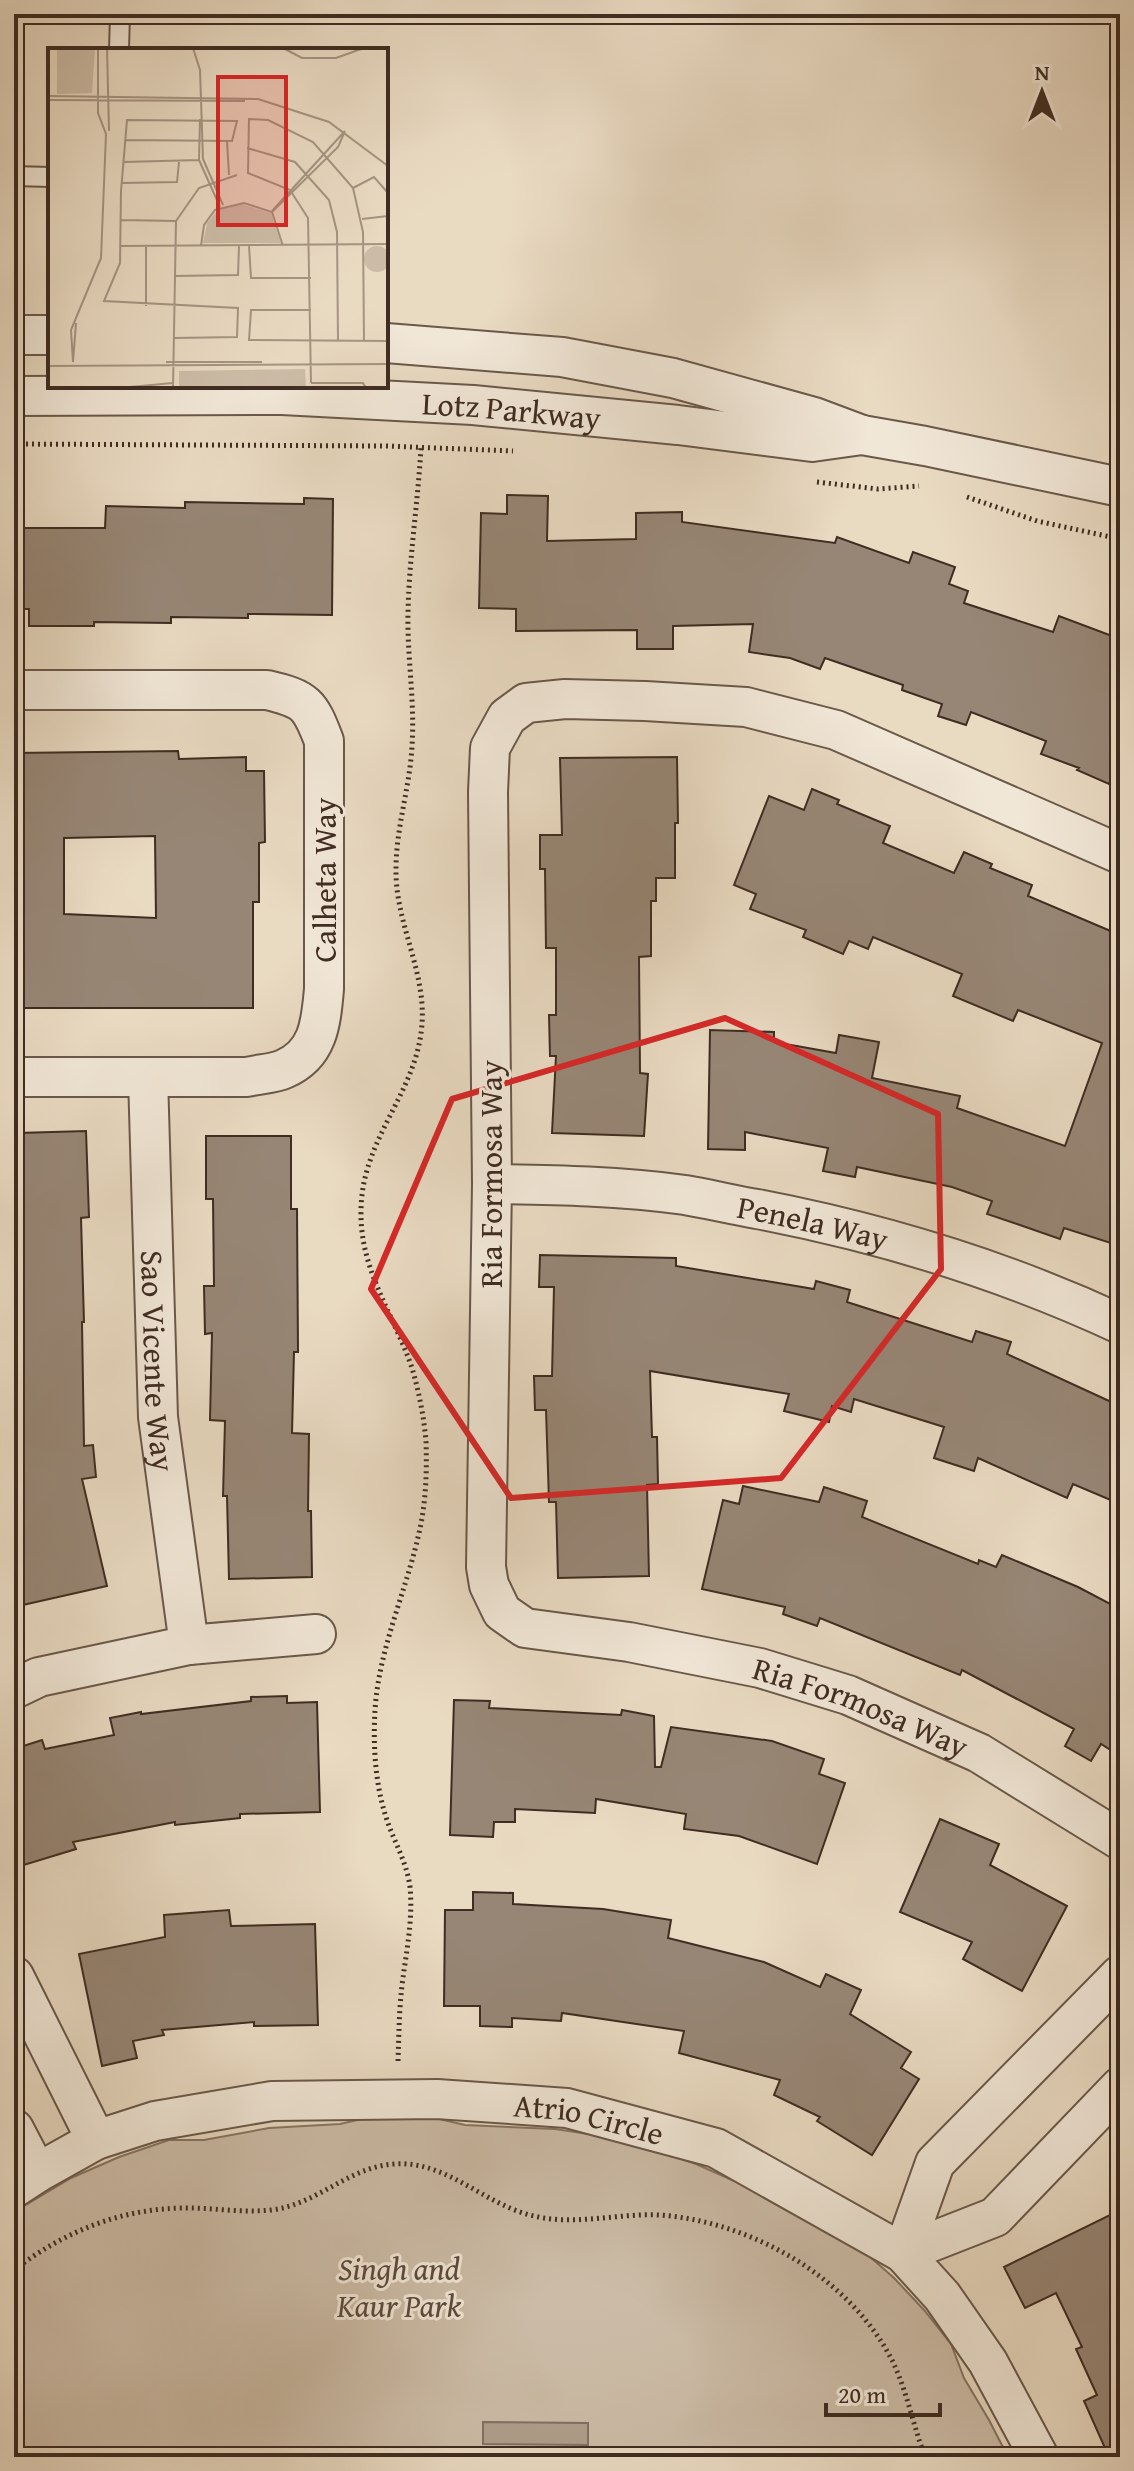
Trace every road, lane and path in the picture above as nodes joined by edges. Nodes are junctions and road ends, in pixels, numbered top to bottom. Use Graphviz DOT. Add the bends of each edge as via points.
graph roads {
  1 [pos="120,14"];
  2 [pos="119,48"];
  3 [pos="14,176"];
  4 [pos="48,177"];
  5 [pos="14,335"];
  6 [pos="48,335"];
  7 [pos="388,343"];
  8 [pos="14,396"];
  9 [pos="862,435"];
  10 [pos="14,444"];
  11 [pos="421,447"];
  12 [pos="523,451"];
  13 [pos="806,480"];
  14 [pos="919,486"];
  15 [pos="1120,487"];
  16 [pos="957,493"];
  17 [pos="1120,539"];
  18 [pos="14,690"];
  19 [pos="1120,854"];
  20 [pos="14,1077"];
  21 [pos="148,1077"];
  22 [pos="492,1184"];
  23 [pos="1120,1324"];
  24 [pos="316,1634"];
  25 [pos="189,1645"];
  26 [pos="14,1689"];
  27 [pos="1120,1840"];
  28 [pos="1120,1975"];
  29 [pos="14,1976"];
  30 [pos="398,2061"];
  31 [pos="1120,2087"];
  32 [pos="14,2129"];
  33 [pos="96,2140"];
  34 [pos="25,2181"];
  35 [pos="903,2253"];
  36 [pos="14,2270"];
  37 [pos="925,2457"];
  38 [pos="1039,2457"];
  1 -- 2 [label="lane"];
  3 -- 4 [label="lane"];
  5 -- 6 [label="street"];
  7 -- 9 [label="street, Lotz Parkway" via="562,357 673,378"];
  8 -- 9 [label="street, Lotz Parkway" via="282,395 489,407 812,442"];
  9 -- 15 [label="street, Lotz Parkway"];
  10 -- 11 [label="path"];
  11 -- 12 [label="path"];
  11 -- 30 [label="path" via="408,606 412,749 396,868 399,912 420,984 422,1025 408,1081 371,1155 361,1209 372,1277 412,1368 426,1438 419,1533 380,1672 375,1717 379,1786 410,1890"];
  13 -- 14 [label="path" via="878,489"];
  16 -- 17 [label="path" via="1037,521"];
  18 -- 21 [label="street, Calheta Way" via="267,690 295,697 314,714 324,741 320,1030 306,1053 284,1069 247,1077"];
  19 -- 22 [label="street, Ria Formosa Way" via="836,730 806,722 732,706 565,699 526,703 507,717 490,748"];
  20 -- 21 [label="street, Calheta Way"];
  21 -- 25 [label="street, Sao Vicente Way" via="158,1417"];
  22 -- 23 [label="street, Penela Way" via="686,1195 829,1223 972,1264"];
  22 -- 27 [label="street, Ria Formosa Way" via="486,1567 502,1612 525,1628 760,1668 848,1695 979,1753"];
  24 -- 25 [label="street"];
  25 -- 26 [label="street" via="39,1677"];
  28 -- 35 [label="street" via="935,2163"];
  29 -- 33 [label="street"];
  31 -- 35 [label="street" via="995,2217"];
  32 -- 34 [label="street"];
  33 -- 34 [label="street, Atrio Circle"];
  33 -- 35 [label="street, Atrio Circle" via="155,2121 272,2101 437,2099 567,2108 716,2148"];
  35 -- 38 [label="street, Atrio Circle" via="942,2296 988,2362"];
  36 -- 37 [label="path" via="67,2235 98,2222 165,2209 278,2209 319,2195 360,2171 397,2163 441,2171 509,2209 535,2217 684,2218 720,2226 782,2253 854,2307 901,2378"];
}
